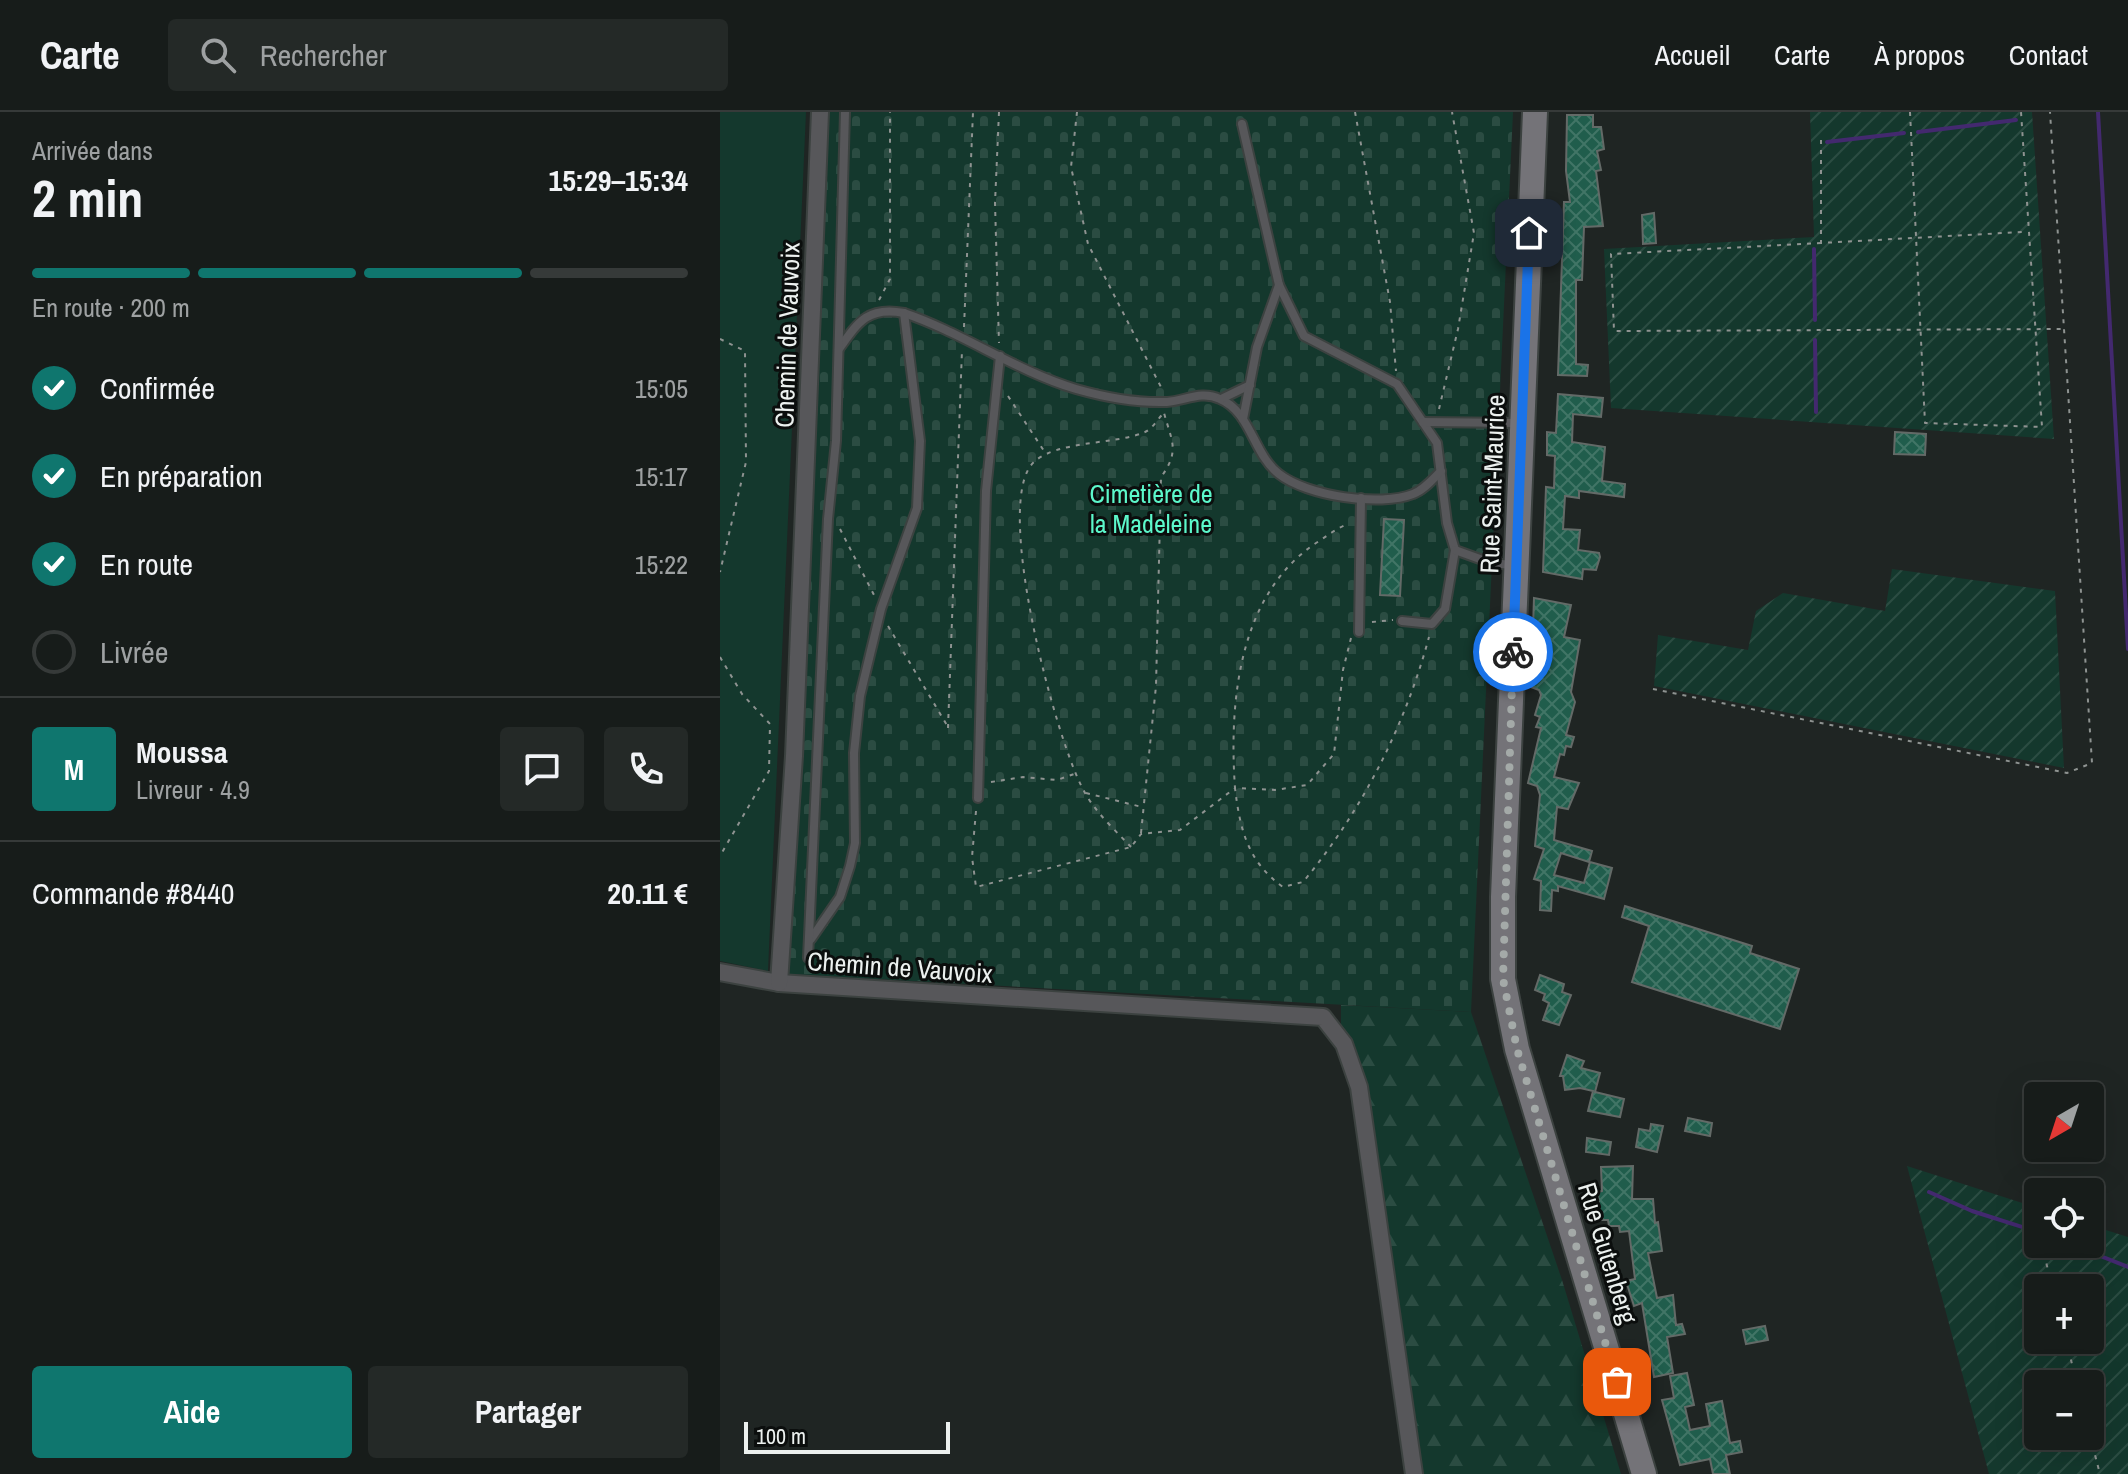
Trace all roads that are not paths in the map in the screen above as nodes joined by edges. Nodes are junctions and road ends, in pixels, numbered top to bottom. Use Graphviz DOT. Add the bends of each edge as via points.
graph roads {
  1 [pos="820,112"];
  2 [pos="845,112"];
  3 [pos="1535,112"];
  4 [pos="1242,124"];
  5 [pos="1279,285"];
  6 [pos="904,313"];
  7 [pos="838,350"];
  8 [pos="1000,356"];
  9 [pos="1250,385"];
  10 [pos="1221,399"];
  11 [pos="1243,419"];
  12 [pos="1423,422"];
  13 [pos="1522,423"];
  14 [pos="1441,471"];
  15 [pos="1361,498"];
  16 [pos="1455,550"];
  17 [pos="1517,565"];
  18 [pos="1402,621"];
  19 [pos="1359,632"];
  20 [pos="978,798"];
  21 [pos="810,940"];
  22 [pos="808,958"];
  23 [pos="720,972"];
  24 [pos="779,983"];
  25 [pos="1517,1049"];
  26 [pos="1414,1474"];
  27 [pos="1644,1474"];
  1 -- 24 [label="street, Chemin de Vauvoix" via="794,756"];
  2 -- 7 [label="lane"];
  3 -- 13 [label="street, Rue Saint-Maurice"];
  4 -- 5 [label="lane"];
  5 -- 9 [label="lane"];
  5 -- 12 [label="lane" via="1304,336 1397,384"];
  6 -- 7 [label="lane" via="873,312"];
  6 -- 8 [label="lane"];
  6 -- 21 [label="lane" via="920,441 917,508 881,609 860,696 850,866 840,897"];
  7 -- 21 [label="lane"];
  8 -- 10 [label="lane" via="1074,388 1168,402 1196,394"];
  8 -- 20 [label="lane" via="986,491"];
  9 -- 10 [label="lane"];
  9 -- 11 [label="lane"];
  10 -- 11 [label="lane"];
  11 -- 15 [label="lane" via="1258,452 1279,474"];
  12 -- 13 [label="lane"];
  12 -- 14 [label="lane" via="1437,443"];
  13 -- 17 [label="street, Rue Saint-Maurice"];
  14 -- 15 [label="lane" via="1417,493 1389,502"];
  14 -- 16 [label="lane"];
  15 -- 19 [label="lane"];
  16 -- 17 [label="lane" via="1491,563"];
  16 -- 18 [label="lane" via="1445,609 1432,624"];
  17 -- 25 [label="street, Rue Saint-Maurice" via="1503,979"];
  21 -- 22 [label="lane"];
  23 -- 24 [label="street"];
  24 -- 26 [label="street, Chemin de Vauvoix" via="1323,1017 1344,1044 1359,1087"];
  25 -- 27 [label="street, Rue Gutenberg"];
}
